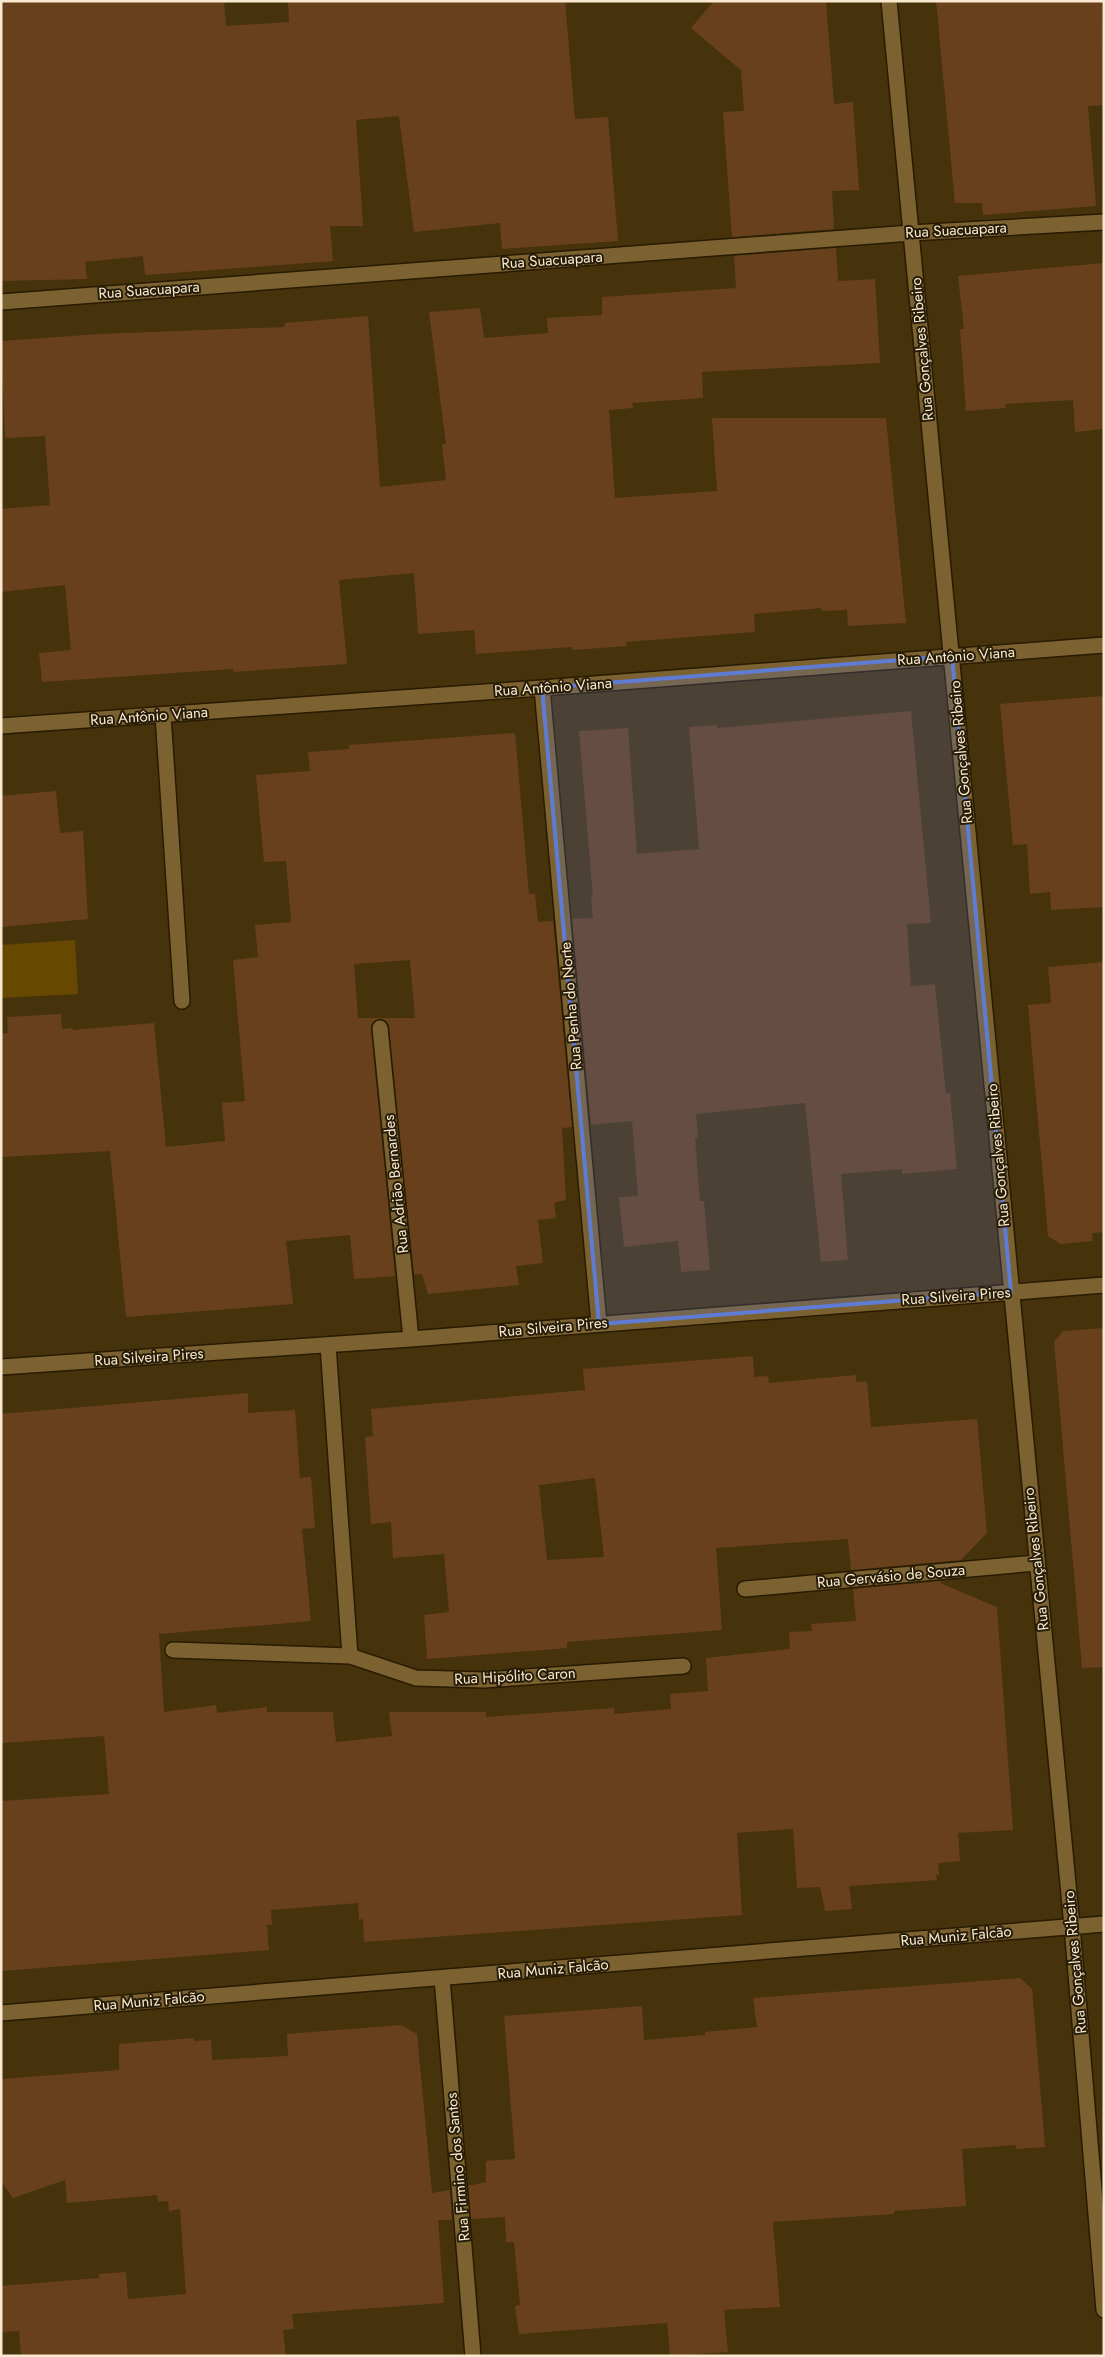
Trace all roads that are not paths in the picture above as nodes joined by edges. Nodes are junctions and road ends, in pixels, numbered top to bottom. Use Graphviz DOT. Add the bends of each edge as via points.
graph roads {
  1 [pos="889,1"];
  2 [pos="1104,222"];
  3 [pos="911,233"];
  4 [pos="1,302"];
  5 [pos="1104,645"];
  6 [pos="952,656"];
  7 [pos="542,688"];
  8 [pos="162,715"];
  9 [pos="1,726"];
  10 [pos="182,1001"];
  11 [pos="380,1028"];
  12 [pos="1104,1285"];
  13 [pos="1011,1292"];
  14 [pos="599,1324"];
  15 [pos="411,1339"];
  16 [pos="328,1345"];
  17 [pos="1,1367"];
  18 [pos="1036,1563"];
  19 [pos="745,1589"];
  20 [pos="173,1650"];
  21 [pos="350,1656"];
  22 [pos="683,1666"];
  23 [pos="1104,1924"];
  24 [pos="1072,1926"];
  25 [pos="442,1978"];
  26 [pos="1,2013"];
  27 [pos="1104,2310"];
  28 [pos="473,2356"];
  1 -- 3 [label="street, Rua Gonçalves Ribeiro"];
  2 -- 3 [label="street, Rua Suacuapara"];
  3 -- 4 [label="street, Rua Suacuapara"];
  3 -- 6 [label="street, Rua Gonçalves Ribeiro"];
  5 -- 6 [label="street, Rua Antônio Viana"];
  6 -- 7 [label="street, Rua Antônio Viana"];
  6 -- 13 [label="street, Rua Gonçalves Ribeiro"];
  7 -- 8 [label="street, Rua Antônio Viana"];
  7 -- 14 [label="street, Rua Penha do Norte"];
  8 -- 9 [label="street, Rua Antônio Viana"];
  8 -- 10 [label="street"];
  11 -- 15 [label="street, Rua Adrião Bernardes"];
  12 -- 13 [label="street, Rua Silveira Pires"];
  13 -- 14 [label="street, Rua Silveira Pires"];
  13 -- 18 [label="street, Rua Gonçalves Ribeiro"];
  14 -- 15 [label="street, Rua Silveira Pires"];
  15 -- 16 [label="street, Rua Silveira Pires"];
  16 -- 17 [label="street, Rua Silveira Pires"];
  16 -- 21 [label="street"];
  18 -- 19 [label="street, Rua Gervásio de Souza"];
  18 -- 24 [label="street, Rua Gonçalves Ribeiro"];
  20 -- 21 [label="street, Rua Hipólito Caron"];
  21 -- 22 [label="street, Rua Hipólito Caron" via="416,1678 484,1680"];
  23 -- 24 [label="street, Rua Muniz Falcão"];
  24 -- 25 [label="street, Rua Muniz Falcão"];
  24 -- 27 [label="street, Rua Gonçalves Ribeiro"];
  25 -- 26 [label="street, Rua Muniz Falcão"];
  25 -- 28 [label="street, Rua Firmino dos Santos"];
}
